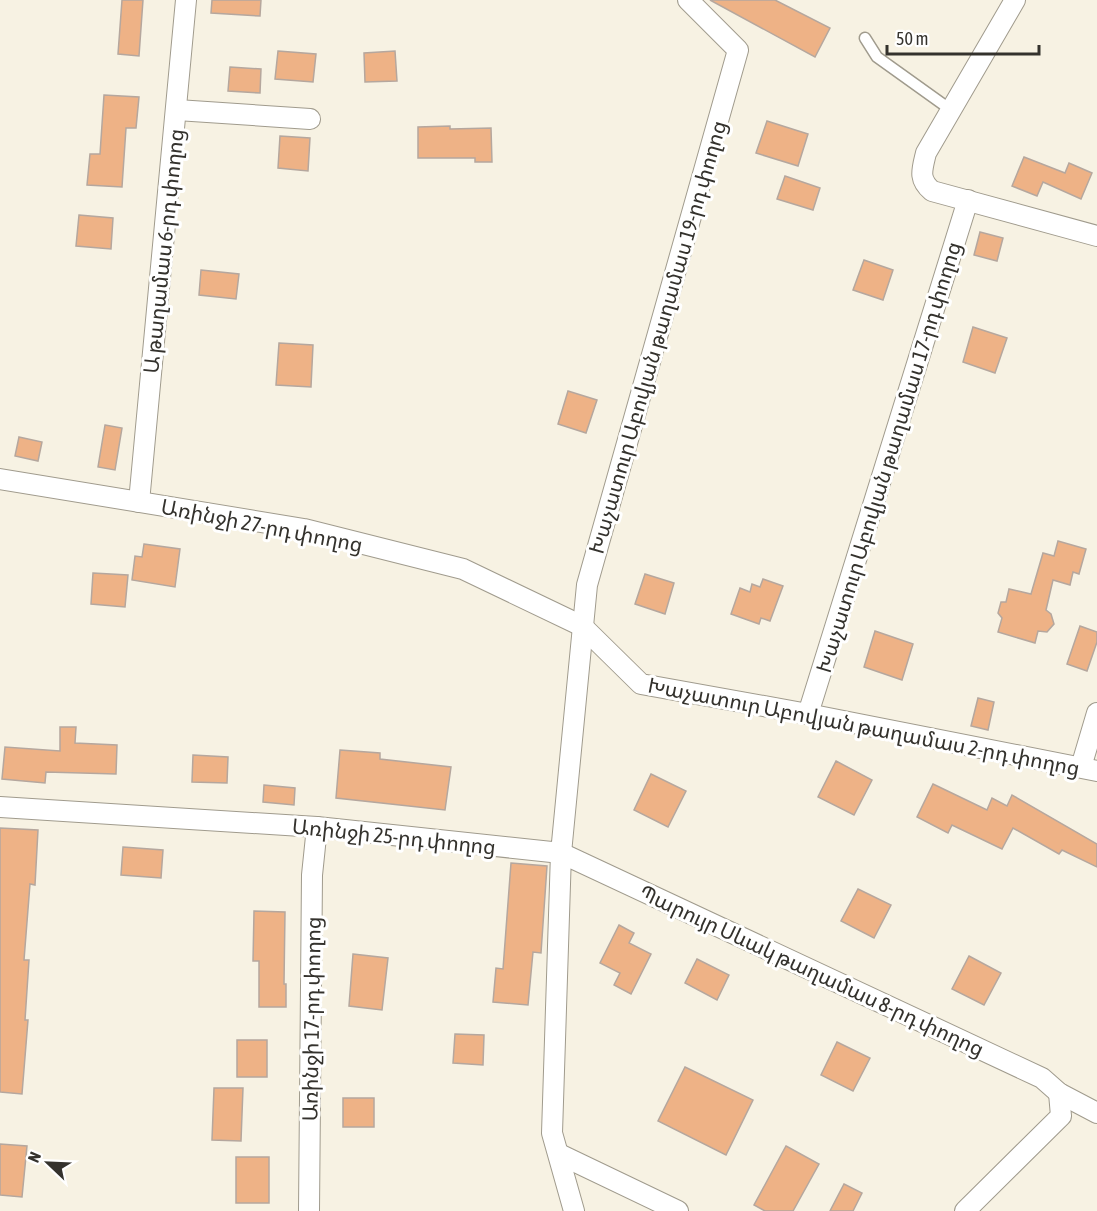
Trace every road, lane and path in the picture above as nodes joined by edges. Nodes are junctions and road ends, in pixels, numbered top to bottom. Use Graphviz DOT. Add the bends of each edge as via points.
graph roads {
  1 [pos="186,0"];
  2 [pos="1015,0"];
  3 [pos="693,1"];
  4 [pos="865,38"];
  5 [pos="177,110"];
  6 [pos="951,110"];
  7 [pos="310,119"];
  8 [pos="968,200"];
  9 [pos="1097,236"];
  10 [pos="0,479"];
  11 [pos="139,502"];
  12 [pos="582,626"];
  13 [pos="1097,713"];
  14 [pos="808,714"];
  15 [pos="1089,769"];
  16 [pos="0,807"];
  17 [pos="317,827"];
  18 [pos="561,853"];
  19 [pos="1059,1093"];
  20 [pos="1097,1113"];
  21 [pos="559,1154"];
  22 [pos="309,1211"];
  23 [pos="574,1211"];
  24 [pos="678,1211"];
  25 [pos="965,1211"];
  1 -- 5 [label="street, Ա թաղամաս 6-րդ փողոց"];
  2 -- 6 [label="street"];
  3 -- 12 [label="street, Խաչատուր Աբովյան թաղամաս 19-րդ փողոց" via="738,50 587,585"];
  4 -- 6 [label="lane" via="877,57"];
  5 -- 7 [label="street"];
  5 -- 11 [label="street, Ա թաղամաս 6-րդ փողոց"];
  6 -- 8 [label="street" via="926,153 924,184 932,191"];
  8 -- 9 [label="street"];
  8 -- 14 [label="street, Խաչատուր Աբովյան թաղամաս 17-րդ փողոց"];
  10 -- 11 [label="street, Առինջի 27-րդ փողոց"];
  11 -- 12 [label="street, Առինջի 27-րդ փողոց" via="304,529 463,569"];
  12 -- 14 [label="street, Խաչատուր Աբովյան թաղամաս 2-րդ փողոց" via="641,684"];
  12 -- 18 [label="street"];
  13 -- 15 [label="street"];
  14 -- 15 [label="street, Խաչատուր Աբովյան թաղամաս 2-րդ փողոց"];
  16 -- 17 [label="street, Առինջի 25-րդ փողոց"];
  17 -- 18 [label="street, Առինջի 25-րդ փողոց"];
  17 -- 22 [label="street, Առինջի 17-րդ փողոց" via="312,875"];
  18 -- 19 [label="street, Պարույր Սևակ թաղամաս 8-րդ փողոց" via="1042,1078"];
  18 -- 21 [label="street" via="552,1133"];
  19 -- 20 [label="street, Պարույր Սևակ թաղամաս 8-րդ փողոց"];
  19 -- 25 [label="street" via="1061,1116"];
  21 -- 23 [label="street"];
  21 -- 24 [label="street"];
}
